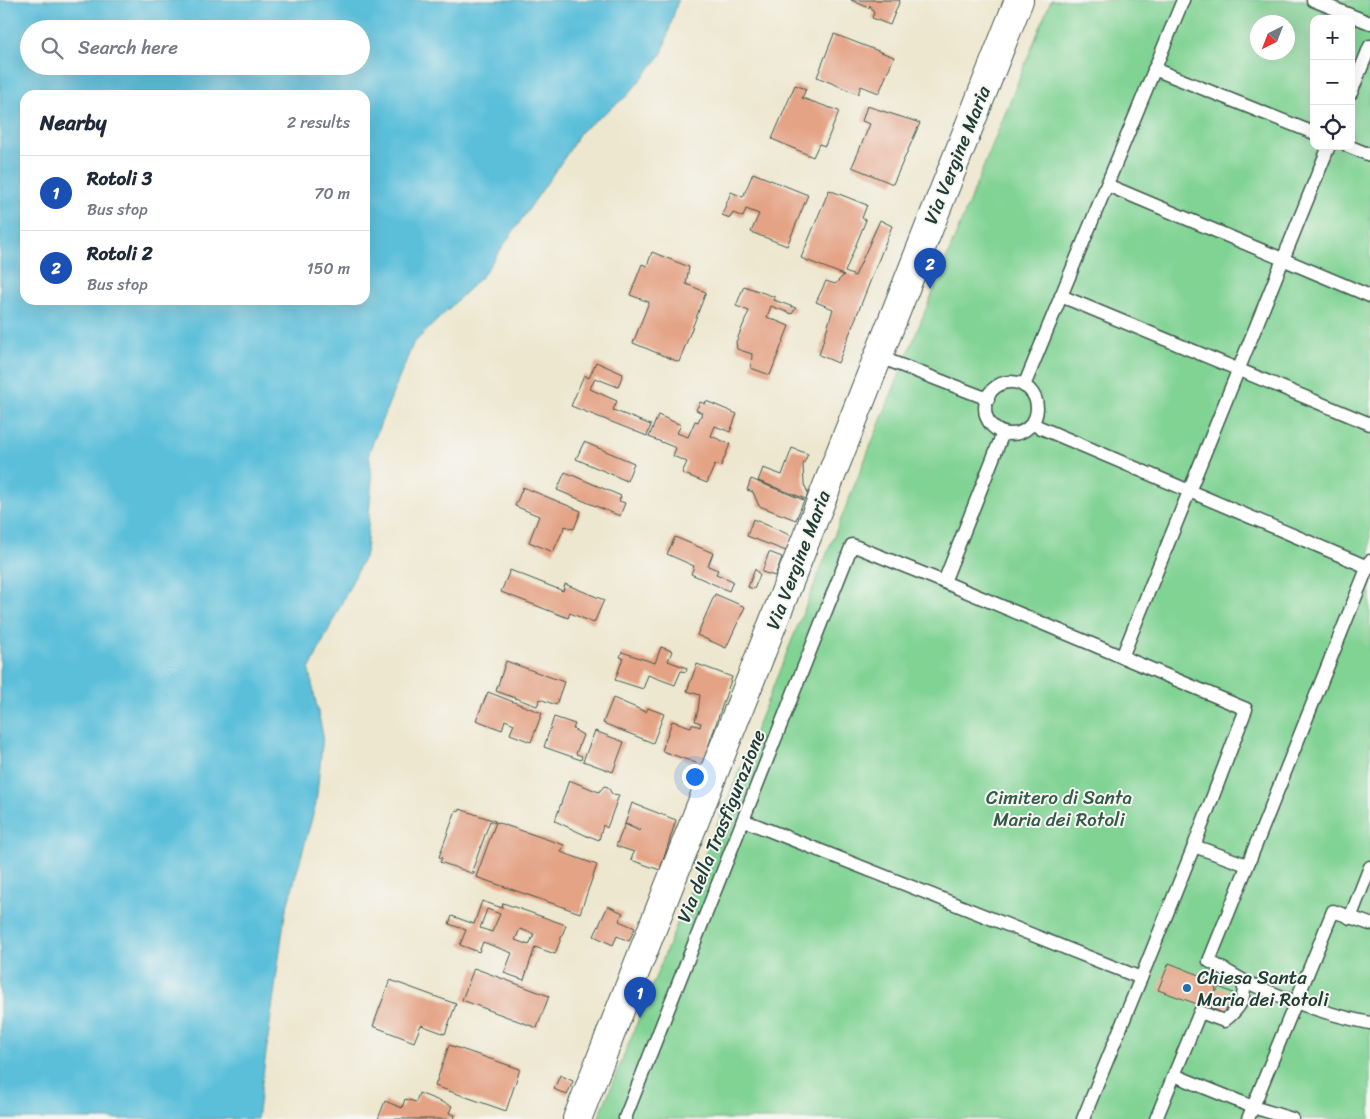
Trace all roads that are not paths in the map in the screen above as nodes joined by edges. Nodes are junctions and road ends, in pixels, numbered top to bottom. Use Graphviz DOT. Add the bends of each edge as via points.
graph roads {
  1 [pos="1019,0"];
  2 [pos="1183,0"];
  3 [pos="1313,0"];
  4 [pos="1370,23"];
  5 [pos="1370,46"];
  6 [pos="1154,69"];
  7 [pos="1355,83"];
  8 [pos="1310,131"];
  9 [pos="1355,149"];
  10 [pos="1328,150"];
  11 [pos="1370,155"];
  12 [pos="1107,185"];
  13 [pos="1284,260"];
  14 [pos="1061,296"];
  15 [pos="1370,296"];
  16 [pos="877,356"];
  17 [pos="1239,370"];
  18 [pos="1024,386"];
  19 [pos="988,399"];
  20 [pos="1032,424"];
  21 [pos="1370,424"];
  22 [pos="1002,433"];
  23 [pos="1190,492"];
  24 [pos="1369,565"];
  25 [pos="944,582"];
  26 [pos="1122,657"];
  27 [pos="743,820"];
  28 [pos="1194,846"];
  29 [pos="1247,865"];
  30 [pos="1370,867"];
  31 [pos="1350,918"];
  32 [pos="1370,924"];
  33 [pos="1141,978"];
  34 [pos="1244,982"];
  35 [pos="1296,1004"];
  36 [pos="1370,1023"];
  37 [pos="1174,1075"];
  38 [pos="1251,1113"];
  39 [pos="577,1119"];
  40 [pos="626,1119"];
  41 [pos="1084,1119"];
  42 [pos="1156,1119"];
  43 [pos="1292,1119"];
  1 -- 16 [label="main road, Via Vergine Maria"];
  2 -- 6 [label="lane"];
  3 -- 4 [label="lane"];
  5 -- 7 [label="lane"];
  6 -- 8 [label="lane"];
  6 -- 12 [label="lane"];
  9 -- 11 [label="lane"];
  10 -- 13 [label="lane"];
  12 -- 13 [label="lane"];
  12 -- 14 [label="lane"];
  13 -- 15 [label="lane"];
  13 -- 17 [label="lane"];
  14 -- 17 [label="lane"];
  14 -- 18 [label="lane"];
  16 -- 19 [label="lane"];
  16 -- 39 [label="main road, Via Vergine Maria"];
  17 -- 21 [label="lane"];
  17 -- 23 [label="lane"];
  18 -- 19 [label="lane" via="1007,383 999,386"];
  18 -- 20 [label="lane" via="1031,392 1037,408"];
  19 -- 22 [label="lane" via="987,415"];
  20 -- 22 [label="lane" via="1019,433"];
  20 -- 23 [label="lane"];
  22 -- 25 [label="lane"];
  23 -- 24 [label="lane"];
  23 -- 26 [label="lane"];
  24 -- 29 [label="lane"];
  25 -- 26 [label="lane"];
  25 -- 27 [label="lane, Via della Trasfigurazione" via="852,546"];
  26 -- 28 [label="lane" via="1246,709"];
  27 -- 33 [label="lane"];
  27 -- 40 [label="lane, Via della Trasfigurazione"];
  28 -- 29 [label="lane"];
  28 -- 33 [label="lane"];
  29 -- 34 [label="lane" via="1209,961"];
  30 -- 31 [label="lane"];
  31 -- 32 [label="lane"];
  31 -- 35 [label="lane" via="1332,912"];
  33 -- 41 [label="lane"];
  34 -- 35 [label="lane"];
  34 -- 37 [label="lane" via="1245,997 1224,1021 1200,1012"];
  35 -- 36 [label="lane"];
  35 -- 38 [label="lane"];
  37 -- 38 [label="lane"];
  37 -- 42 [label="lane"];
  38 -- 43 [label="lane"];
}
